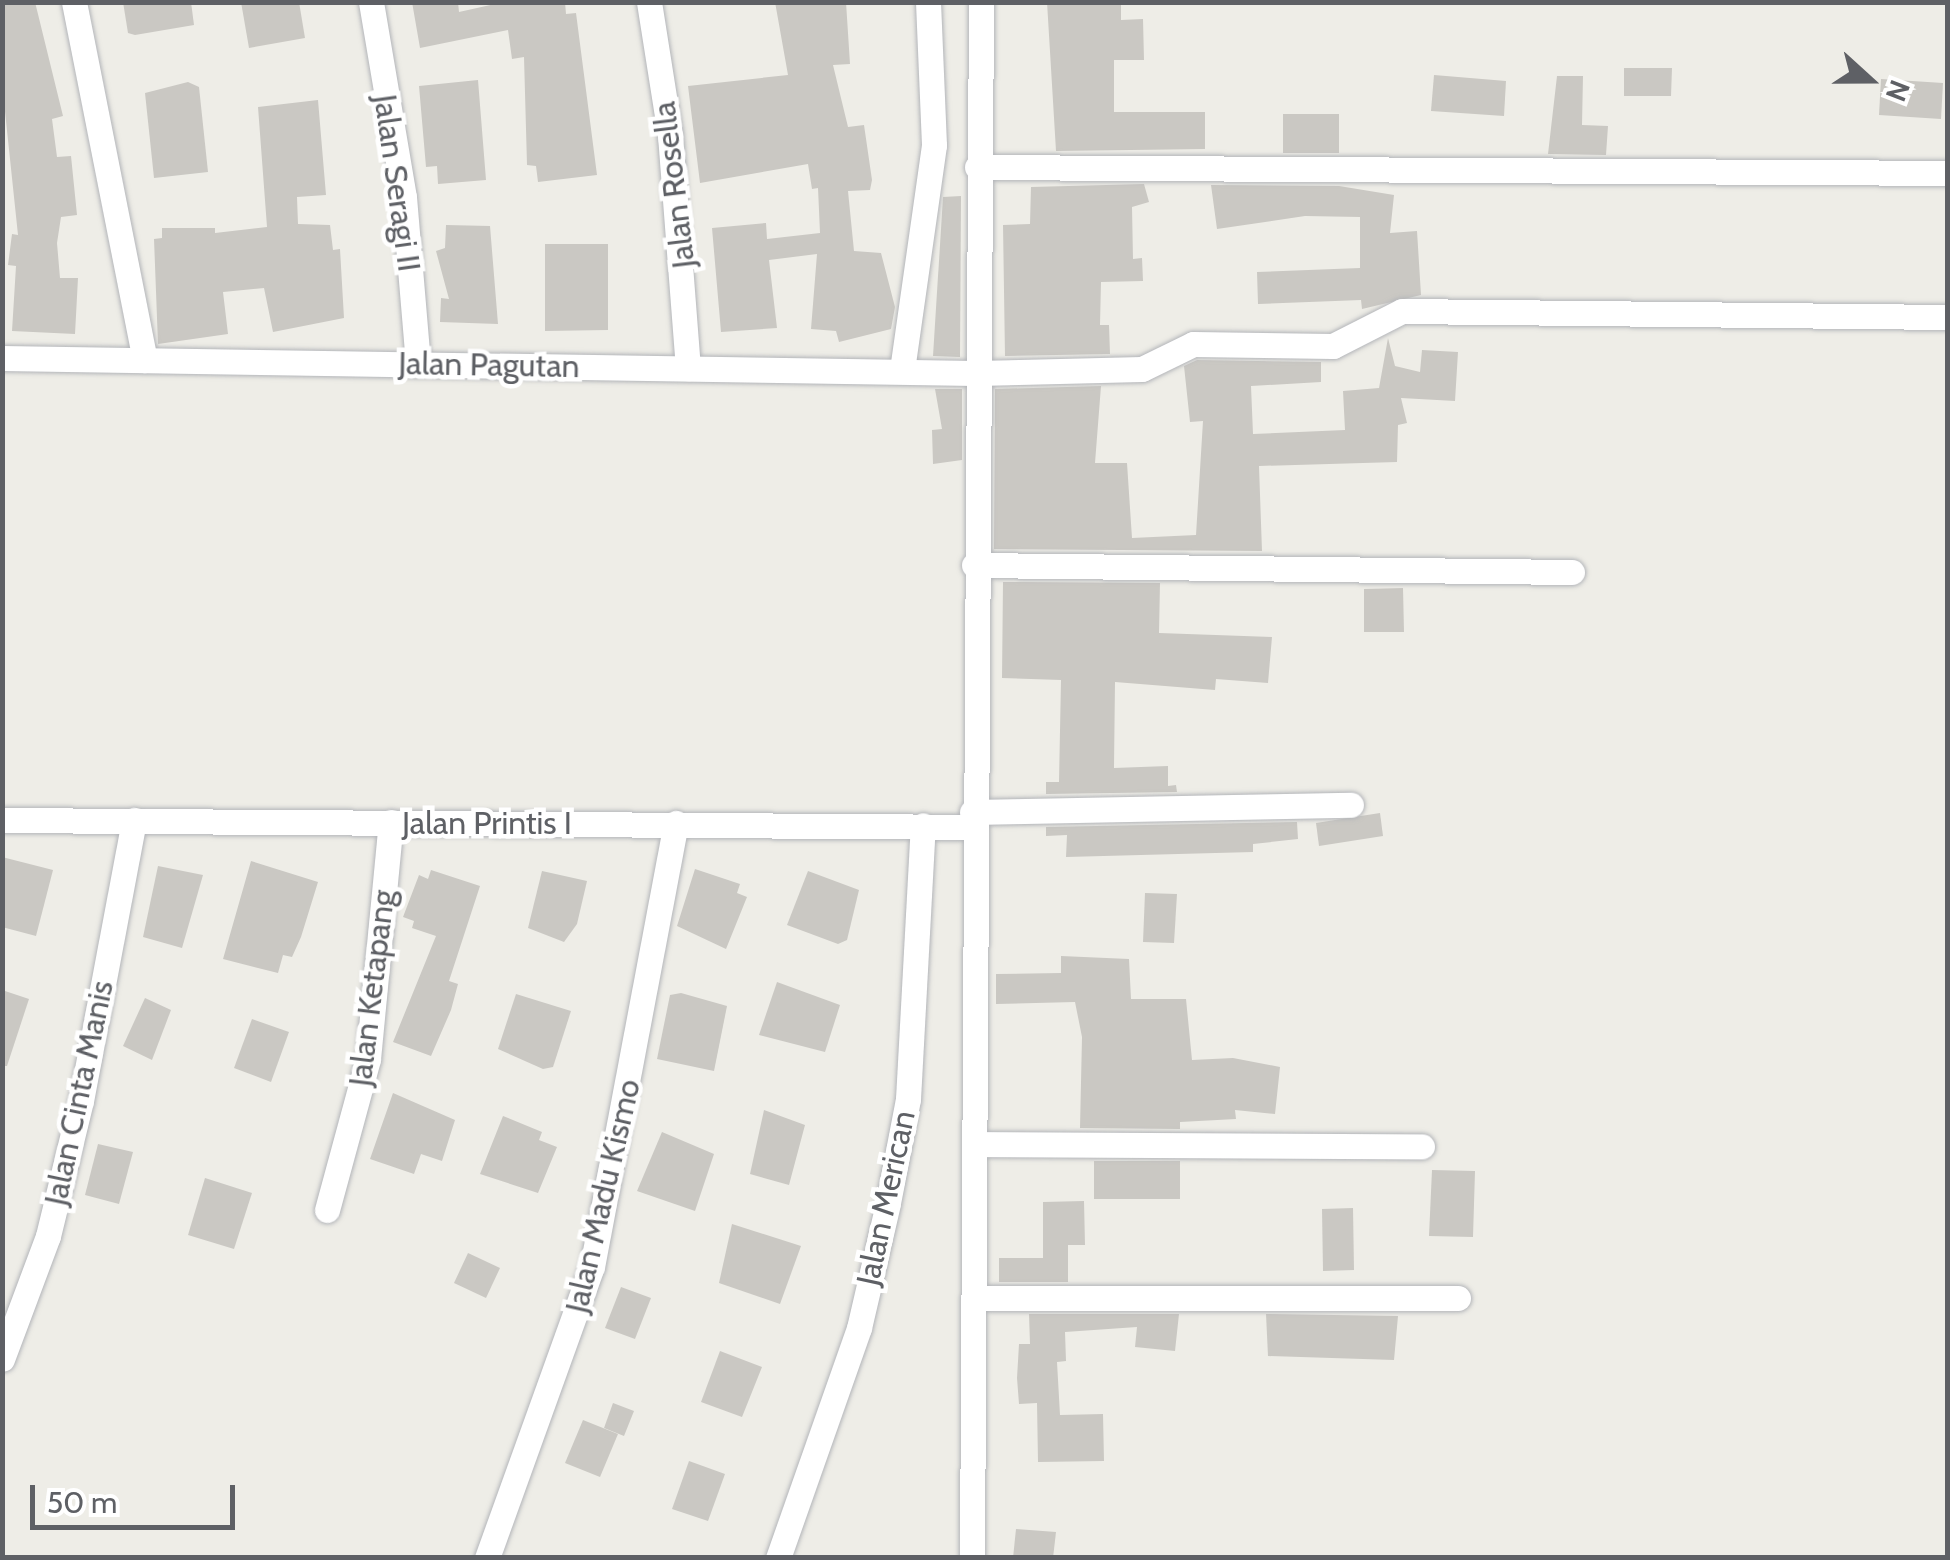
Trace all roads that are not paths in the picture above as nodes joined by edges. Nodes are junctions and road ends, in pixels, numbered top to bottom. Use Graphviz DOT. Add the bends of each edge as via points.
graph roads {
  1 [pos="74,2"];
  2 [pos="370,2"];
  3 [pos="649,2"];
  4 [pos="928,2"];
  5 [pos="980,2"];
  6 [pos="977,168"];
  7 [pos="1948,173"];
  8 [pos="1948,317"];
  9 [pos="2,358"];
  10 [pos="145,360"];
  11 [pos="418,364"];
  12 [pos="688,368"];
  13 [pos="902,370"];
  14 [pos="975,373"];
  15 [pos="974,566"];
  16 [pos="1572,572"];
  17 [pos="1351,805"];
  18 [pos="972,819"];
  19 [pos="2,820"];
  20 [pos="134,820"];
  21 [pos="391,822"];
  22 [pos="676,824"];
  23 [pos="923,825"];
  24 [pos="975,1144"];
  25 [pos="1422,1146"];
  26 [pos="327,1210"];
  27 [pos="974,1298"];
  28 [pos="1458,1298"];
  29 [pos="2,1360"];
  30 [pos="488,1558"];
  31 [pos="778,1558"];
  32 [pos="972,1558"];
  1 -- 10 [label="street"];
  2 -- 11 [label="street, Jalan Seragi II" via="404,198"];
  3 -- 12 [label="street, Jalan Rosella" via="670,134"];
  4 -- 13 [label="street" via="934,144"];
  5 -- 6 [label="street"];
  6 -- 7 [label="street"];
  6 -- 14 [label="street"];
  8 -- 14 [label="street, Jalan Pagutan" via="1402,311 1333,346 1199,344 1142,370"];
  9 -- 10 [label="street, Jalan Pagutan"];
  10 -- 11 [label="street, Jalan Pagutan"];
  11 -- 12 [label="street, Jalan Pagutan"];
  12 -- 13 [label="street, Jalan Pagutan"];
  13 -- 14 [label="street, Jalan Pagutan"];
  14 -- 15 [label="street"];
  15 -- 16 [label="street"];
  15 -- 18 [label="street"];
  17 -- 18 [label="street, Jalan Printis I"];
  18 -- 23 [label="street, Jalan Printis I"];
  18 -- 24 [label="street"];
  19 -- 20 [label="street, Jalan Printis I"];
  20 -- 21 [label="street, Jalan Printis I"];
  20 -- 29 [label="street, Jalan Cinta Manis" via="81,1101 48,1236"];
  21 -- 22 [label="street, Jalan Printis I"];
  21 -- 26 [label="street, Jalan Ketapang" via="368,1058"];
  22 -- 23 [label="street, Jalan Printis I"];
  22 -- 30 [label="street, Jalan Madu Kismo" via="592,1267"];
  23 -- 31 [label="street, Jalan Merican" via="908,1099 888,1203 859,1328"];
  24 -- 25 [label="street"];
  24 -- 27 [label="street"];
  27 -- 28 [label="street"];
  27 -- 32 [label="street"];
}
